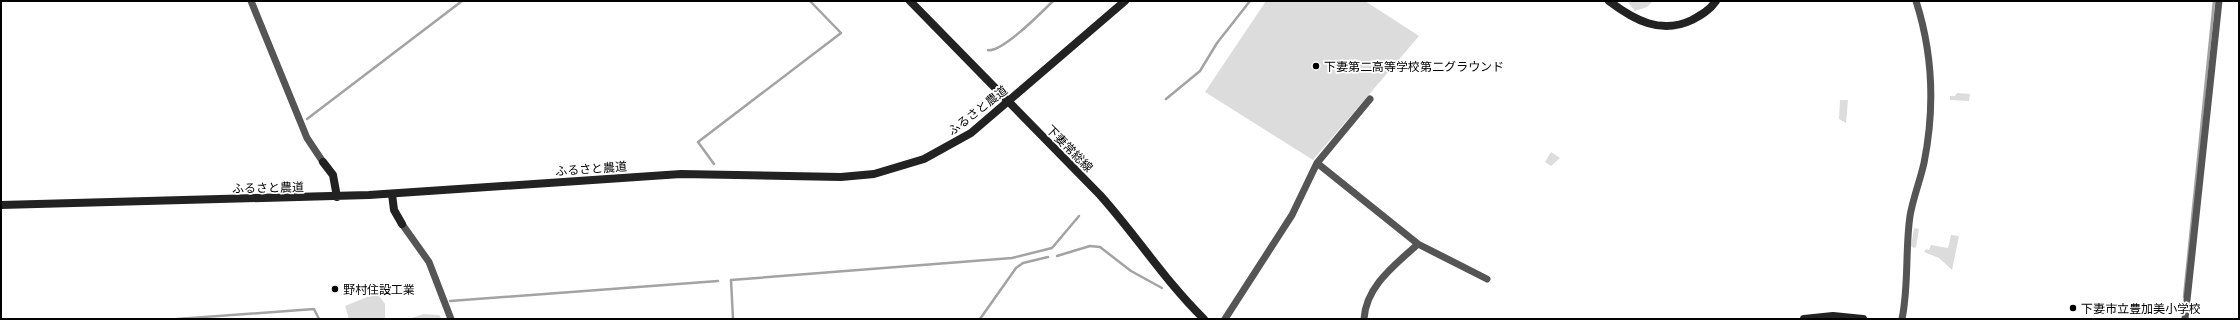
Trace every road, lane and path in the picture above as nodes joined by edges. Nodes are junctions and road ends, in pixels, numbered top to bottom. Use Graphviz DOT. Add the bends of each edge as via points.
graph roads {
  1 [pos="251,1"];
  2 [pos="910,1"];
  3 [pos="1125,1"];
  4 [pos="1609,1"];
  5 [pos="1716,1"];
  6 [pos="1916,1"];
  7 [pos="2219,1"];
  8 [pos="1370,99"];
  9 [pos="1008,102"];
  10 [pos="323,162"];
  11 [pos="1317,163"];
  12 [pos="392,194"];
  13 [pos="337,197"];
  14 [pos="1,205"];
  15 [pos="402,224"];
  16 [pos="1418,244"];
  17 [pos="1487,279"];
  18 [pos="450,319"];
  19 [pos="1204,319"];
  20 [pos="1225,319"];
  21 [pos="1364,319"];
  22 [pos="1804,319"];
  23 [pos="1863,319"];
  24 [pos="1902,319"];
  25 [pos="2185,319"];
  1 -- 10 [label="street" via="307,138"];
  2 -- 9 [label="street, 下妻常総線"];
  3 -- 9 [label="street, ふるさと農道"];
  4 -- 5 [label="street" via="1646,24 1663,26 1680,25 1691,20 1709,9"];
  6 -- 24 [label="street" via="1927,42 1932,99 1927,147 1910,214"];
  7 -- 25 [label="street"];
  8 -- 11 [label="street"];
  9 -- 12 [label="street, ふるさと農道" via="980,126 945,149 916,162 874,174 841,177 681,174"];
  9 -- 19 [label="street, 下妻常総線" via="1116,213 1160,270"];
  10 -- 13 [label="street" via="333,175"];
  11 -- 16 [label="street"];
  11 -- 20 [label="street" via="1292,215"];
  12 -- 13 [label="street, ふるさと農道"];
  12 -- 15 [label="street" via="394,210"];
  13 -- 14 [label="street, ふるさと農道"];
  15 -- 18 [label="street" via="429,262"];
  16 -- 17 [label="street"];
  16 -- 21 [label="street" via="1370,292 1364,307"];
  22 -- 23 [label="street" via="1833,316"];
}
